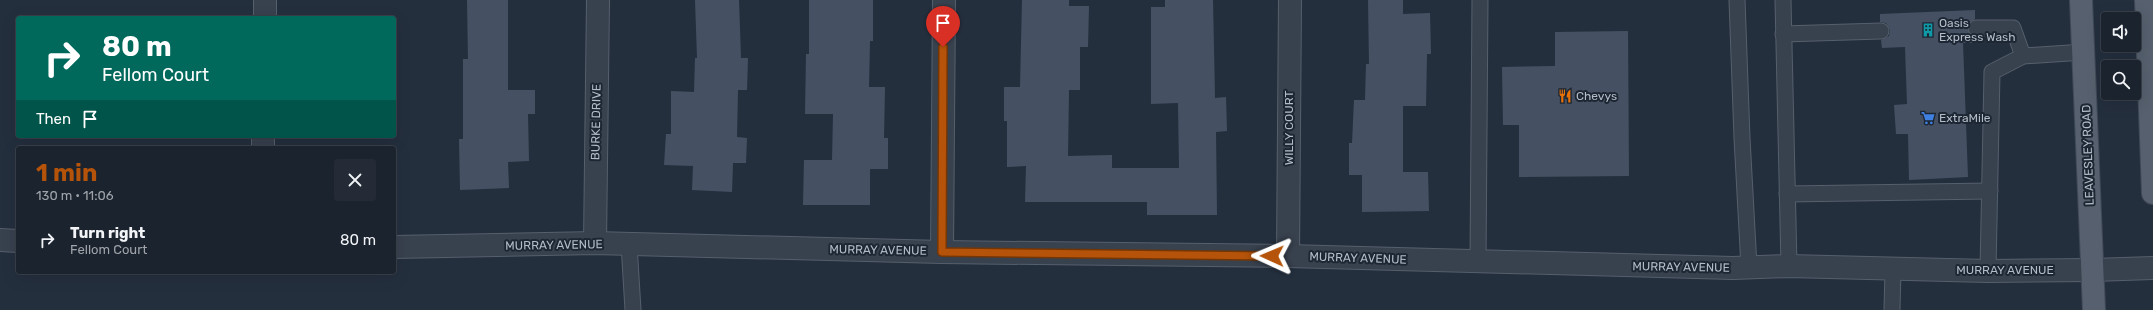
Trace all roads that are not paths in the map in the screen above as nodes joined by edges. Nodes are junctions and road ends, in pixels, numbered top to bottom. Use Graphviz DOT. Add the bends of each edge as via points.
graph roads {
  1 [pos="265,0"];
  2 [pos="598,0"];
  3 [pos="944,0"];
  4 [pos="1290,0"];
  5 [pos="1480,0"];
  6 [pos="1737,0"];
  7 [pos="1783,0"];
  8 [pos="2082,0"];
  9 [pos="2146,0"];
  10 [pos="265,16"];
  11 [pos="1976,28"];
  12 [pos="1881,31"];
  13 [pos="1783,34"];
  14 [pos="2084,52"];
  15 [pos="2023,56"];
  16 [pos="1990,191"];
  17 [pos="2153,193"];
  18 [pos="1787,194"];
  19 [pos="0,240"];
  20 [pos="16,241"];
  21 [pos="595,243"];
  22 [pos="629,244"];
  23 [pos="396,248"];
  24 [pos="942,252"];
  25 [pos="1288,256"];
  26 [pos="1478,262"];
  27 [pos="1789,266"];
  28 [pos="1749,267"];
  29 [pos="2153,268"];
  30 [pos="1893,269"];
  31 [pos="2092,270"];
  32 [pos="1988,271"];
  33 [pos="633,310"];
  34 [pos="1892,310"];
  35 [pos="2094,310"];
  1 -- 10 [label="street"];
  2 -- 21 [label="street, BURKE DRIVE"];
  3 -- 24 [label="street"];
  4 -- 25 [label="street, WILLY COURT"];
  5 -- 26 [label="lane"];
  6 -- 28 [label="lane"];
  7 -- 13 [label="lane"];
  8 -- 14 [label="main road, LEAVESLEY ROAD"];
  9 -- 17 [label="main road"];
  11 -- 15 [label="lane" via="2013,28"];
  12 -- 13 [label="lane"];
  13 -- 18 [label="lane"];
  14 -- 15 [label="lane"];
  14 -- 31 [label="main road, LEAVESLEY ROAD"];
  15 -- 16 [label="lane" via="1992,72"];
  16 -- 18 [label="lane"];
  16 -- 32 [label="lane"];
  18 -- 27 [label="lane"];
  19 -- 20 [label="street"];
  21 -- 22 [label="street, MURRAY AVENUE"];
  21 -- 23 [label="street, MURRAY AVENUE"];
  22 -- 24 [label="street, MURRAY AVENUE"];
  22 -- 33 [label="lane"];
  24 -- 25 [label="street, MURRAY AVENUE"];
  25 -- 26 [label="street, MURRAY AVENUE"];
  26 -- 28 [label="street, MURRAY AVENUE"];
  27 -- 28 [label="street, MURRAY AVENUE"];
  27 -- 30 [label="street, MURRAY AVENUE"];
  29 -- 31 [label="street, MURRAY AVENUE"];
  30 -- 32 [label="street, MURRAY AVENUE"];
  30 -- 34 [label="lane"];
  31 -- 32 [label="street, MURRAY AVENUE"];
  31 -- 35 [label="main road, LEAVESLEY ROAD"];
}
